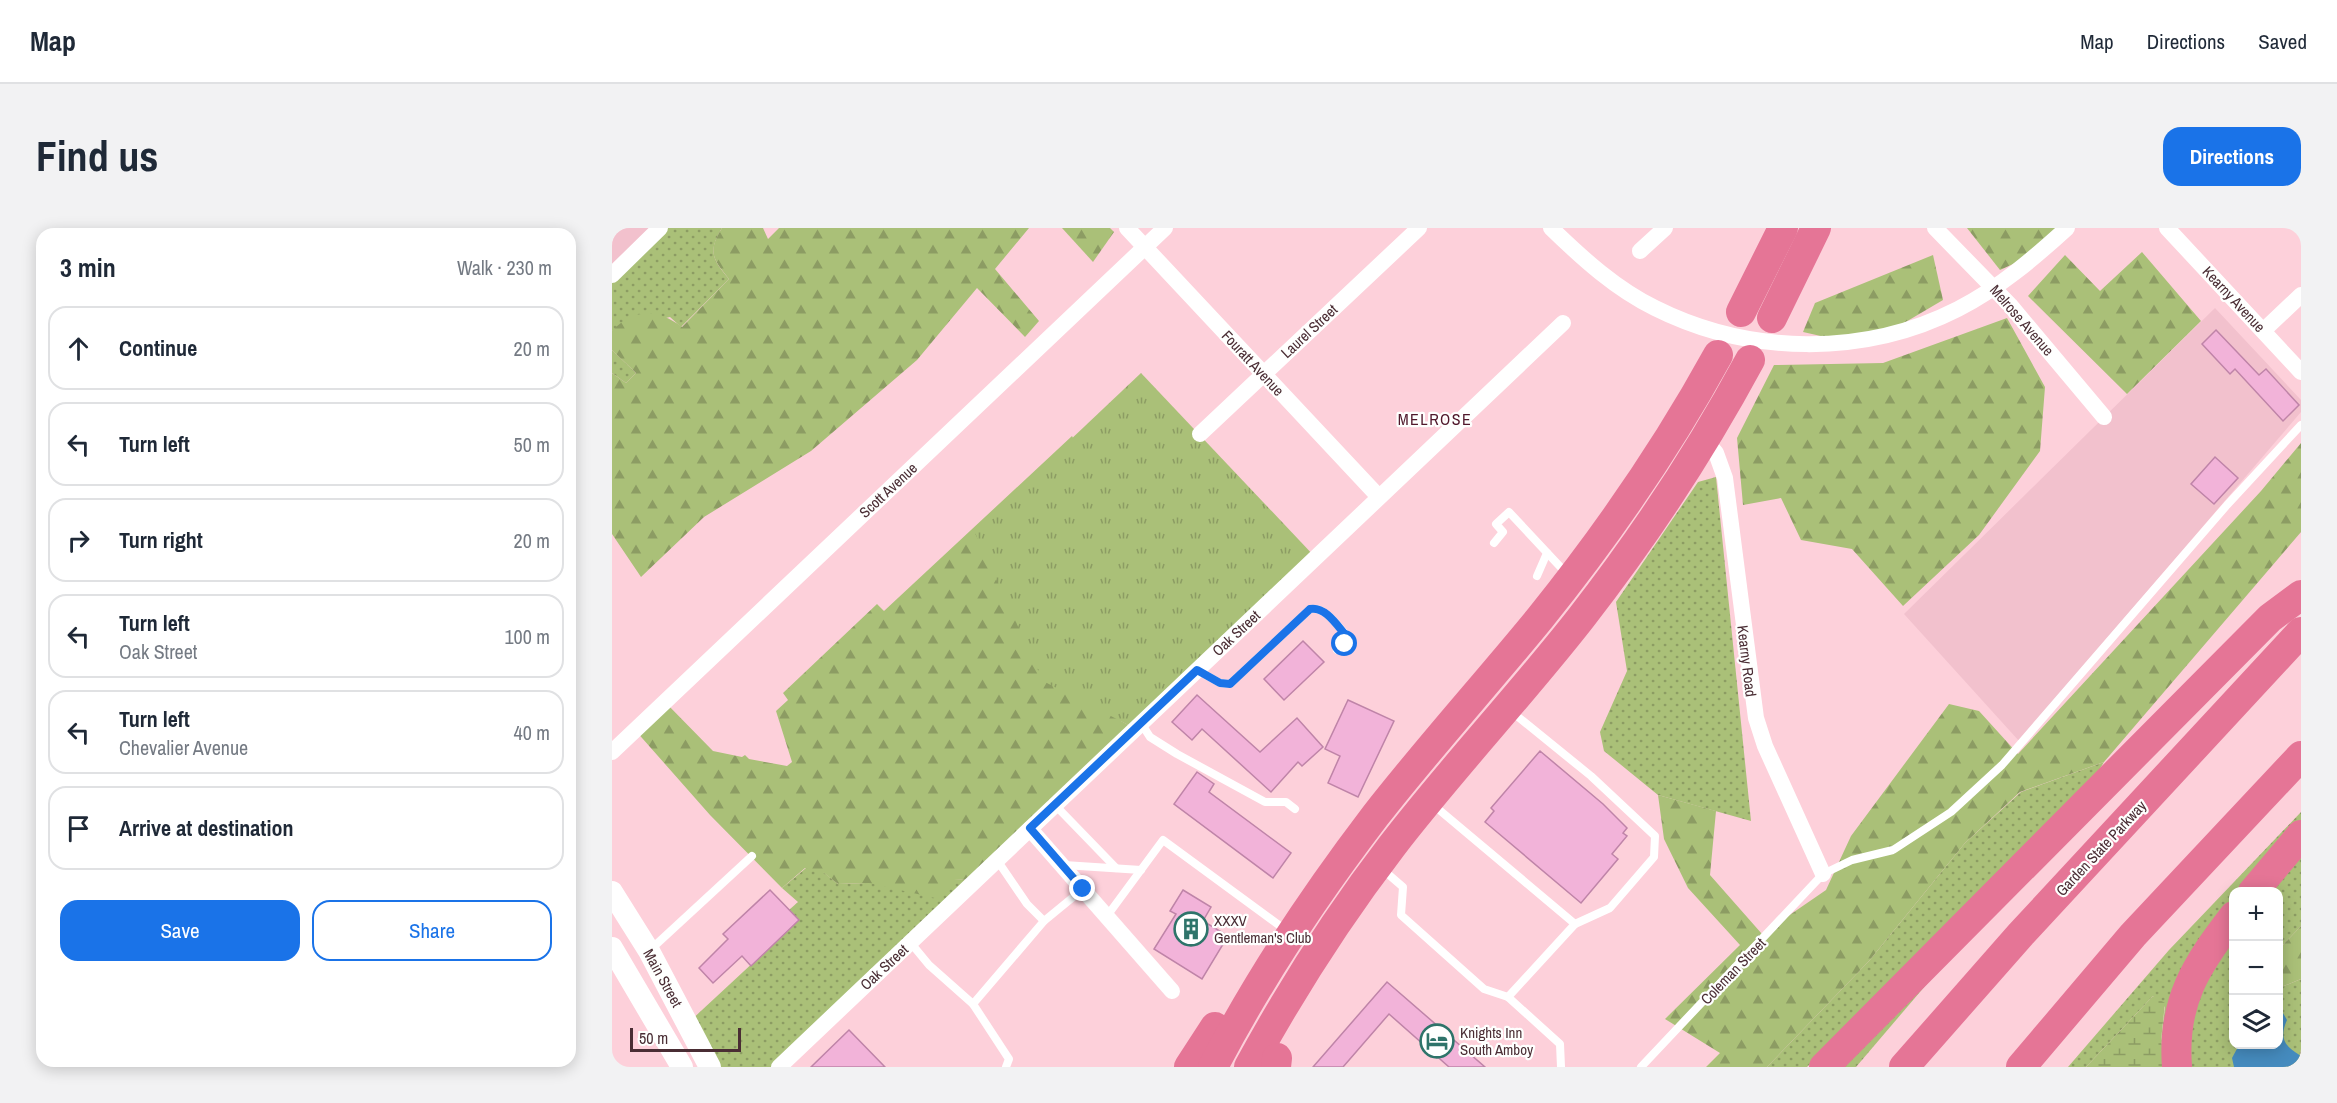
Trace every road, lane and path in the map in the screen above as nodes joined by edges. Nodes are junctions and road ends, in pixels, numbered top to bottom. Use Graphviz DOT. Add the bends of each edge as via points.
graph roads {
  1 [pos="660,228"];
  2 [pos="1127,228"];
  3 [pos="1165,228"];
  4 [pos="1419,228"];
  5 [pos="1551,228"];
  6 [pos="1665,228"];
  7 [pos="1783,228"];
  8 [pos="1935,228"];
  9 [pos="2067,228"];
  10 [pos="2167,228"];
  11 [pos="1816,231"];
  12 [pos="1144,247"];
  13 [pos="1640,251"];
  14 [pos="612,274"];
  15 [pos="1995,288"];
  16 [pos="2301,295"];
  17 [pos="1741,312"];
  18 [pos="1772,318"];
  19 [pos="1563,323"];
  20 [pos="2264,330"];
  21 [pos="1718,355"];
  22 [pos="1750,360"];
  23 [pos="2301,372"];
  24 [pos="1264,374"];
  25 [pos="2104,417"];
  26 [pos="2301,425"];
  27 [pos="1200,434"];
  28 [pos="1705,440"];
  29 [pos="1379,497"];
  30 [pos="1494,543"];
  31 [pos="1547,553"];
  32 [pos="1537,576"];
  33 [pos="1571,578"];
  34 [pos="2301,595"];
  35 [pos="2301,632"];
  36 [pos="1337,650"];
  37 [pos="1197,670"];
  38 [pos="1507,708"];
  39 [pos="1141,723"];
  40 [pos="612,752"];
  41 [pos="2301,756"];
  42 [pos="2290,771"];
  43 [pos="1429,801"];
  44 [pos="1055,805"];
  45 [pos="1294,809"];
  46 [pos="1030,828"];
  47 [pos="2301,835"];
  48 [pos="752,856"];
  49 [pos="997,860"];
  50 [pos="1062,865"];
  51 [pos="1378,865"];
  52 [pos="1116,868"];
  53 [pos="1141,870"];
  54 [pos="1823,874"];
  55 [pos="2256,887"];
  56 [pos="1083,889"];
  57 [pos="612,892"];
  58 [pos="1354,899"];
  59 [pos="1107,916"];
  60 [pos="1044,921"];
  61 [pos="2229,923"];
  62 [pos="1575,924"];
  63 [pos="1288,936"];
  64 [pos="910,942"];
  65 [pos="649,951"];
  66 [pos="618,957"];
  67 [pos="1172,991"];
  68 [pos="1508,998"];
  69 [pos="973,1004"];
  70 [pos="1276,1064"];
  71 [pos="682,1067"];
  72 [pos="710,1067"];
  73 [pos="778,1067"];
  74 [pos="1006,1067"];
  75 [pos="1189,1067"];
  76 [pos="1213,1067"];
  77 [pos="1249,1067"];
  78 [pos="1561,1067"];
  79 [pos="1641,1067"];
  80 [pos="1824,1067"];
  81 [pos="1904,1067"];
  82 [pos="2021,1067"];
  83 [pos="2177,1067"];
  1 -- 14 [label="street"];
  2 -- 12 [label="street, Fouratt Avenue"];
  3 -- 12 [label="street, Scott Avenue"];
  4 -- 24 [label="street, Laurel Street"];
  5 -- 15 [label="street" via="1613,282 1655,308 1738,337 1798,344 1858,341 1918,327"];
  6 -- 13 [label="street"];
  7 -- 17 [label="highway"];
  8 -- 15 [label="street, Melrose Avenue"];
  9 -- 15 [label="street"];
  10 -- 20 [label="street, Kearny Avenue"];
  11 -- 18 [label="highway"];
  12 -- 24 [label="street, Fouratt Avenue"];
  12 -- 40 [label="street, Scott Avenue"];
  15 -- 25 [label="street, Melrose Avenue"];
  16 -- 20 [label="street"];
  19 -- 29 [label="street, Oak Street"];
  20 -- 23 [label="street, Kearny Avenue"];
  21 -- 33 [label="highway" via="1669,437"];
  22 -- 28 [label="highway"];
  24 -- 27 [label="street, Laurel Street"];
  24 -- 29 [label="street, Fouratt Avenue"];
  26 -- 54 [label="lane" via="2002,765 1951,812 1902,845"];
  28 -- 38 [label="highway" via="1596,598"];
  28 -- 54 [label="street, Kearny Road" via="1716,453 1725,478 1756,718"];
  29 -- 37 [label="street, Oak Street"];
  30 -- 31 [label="lane" via="1503,532 1496,524 1509,512"];
  31 -- 32 [label="lane"];
  31 -- 33 [label="lane"];
  33 -- 63 [label="highway" via="1382,808"];
  34 -- 80 [label="highway" via="2270,618"];
  35 -- 81 [label="highway, Garden State Parkway" via="1991,967"];
  36 -- 37 [label="lane" via="1348,638 1323,610 1316,608 1310,609 1230,684"];
  37 -- 39 [label="street, Oak Street"];
  38 -- 43 [label="highway"];
  38 -- 62 [label="lane" via="1591,776 1655,836 1654,857 1610,908"];
  39 -- 44 [label="street, Oak Street"];
  39 -- 45 [label="lane" via="1150,737 1177,754 1265,801 1286,802"];
  41 -- 42 [label="highway"];
  42 -- 82 [label="highway" via="2133,935"];
  43 -- 51 [label="highway"];
  43 -- 62 [label="lane"];
  44 -- 46 [label="street, Oak Street"];
  44 -- 52 [label="lane"];
  46 -- 49 [label="street, Oak Street"];
  46 -- 50 [label="street"];
  47 -- 55 [label="highway"];
  48 -- 65 [label="lane"];
  49 -- 60 [label="lane" via="1027,904"];
  49 -- 64 [label="street, Oak Street"];
  50 -- 52 [label="lane"];
  50 -- 56 [label="street"];
  51 -- 58 [label="highway"];
  51 -- 68 [label="lane" via="1404,887 1401,915 1484,989"];
  52 -- 53 [label="lane"];
  53 -- 59 [label="lane"];
  53 -- 63 [label="lane" via="1163,840"];
  54 -- 79 [label="lane, Coleman Street"];
  56 -- 59 [label="street"];
  56 -- 60 [label="lane"];
  57 -- 65 [label="main road, Main Street"];
  58 -- 70 [label="highway"];
  58 -- 77 [label="highway" via="1305,971"];
  59 -- 67 [label="street"];
  60 -- 69 [label="lane"];
  61 -- 83 [label="highway" via="2186,988 2178,1027"];
  62 -- 68 [label="lane"];
  63 -- 75 [label="highway" via="1234,996"];
  63 -- 76 [label="highway"];
  64 -- 69 [label="lane" via="929,965"];
  64 -- 73 [label="street, Oak Street"];
  65 -- 66 [label="main road"];
  65 -- 72 [label="main road, Main Street"];
  66 -- 71 [label="main road, Main Street"];
  68 -- 78 [label="lane" via="1560,1044"];
  69 -- 74 [label="lane" via="1009,1059"];
}
